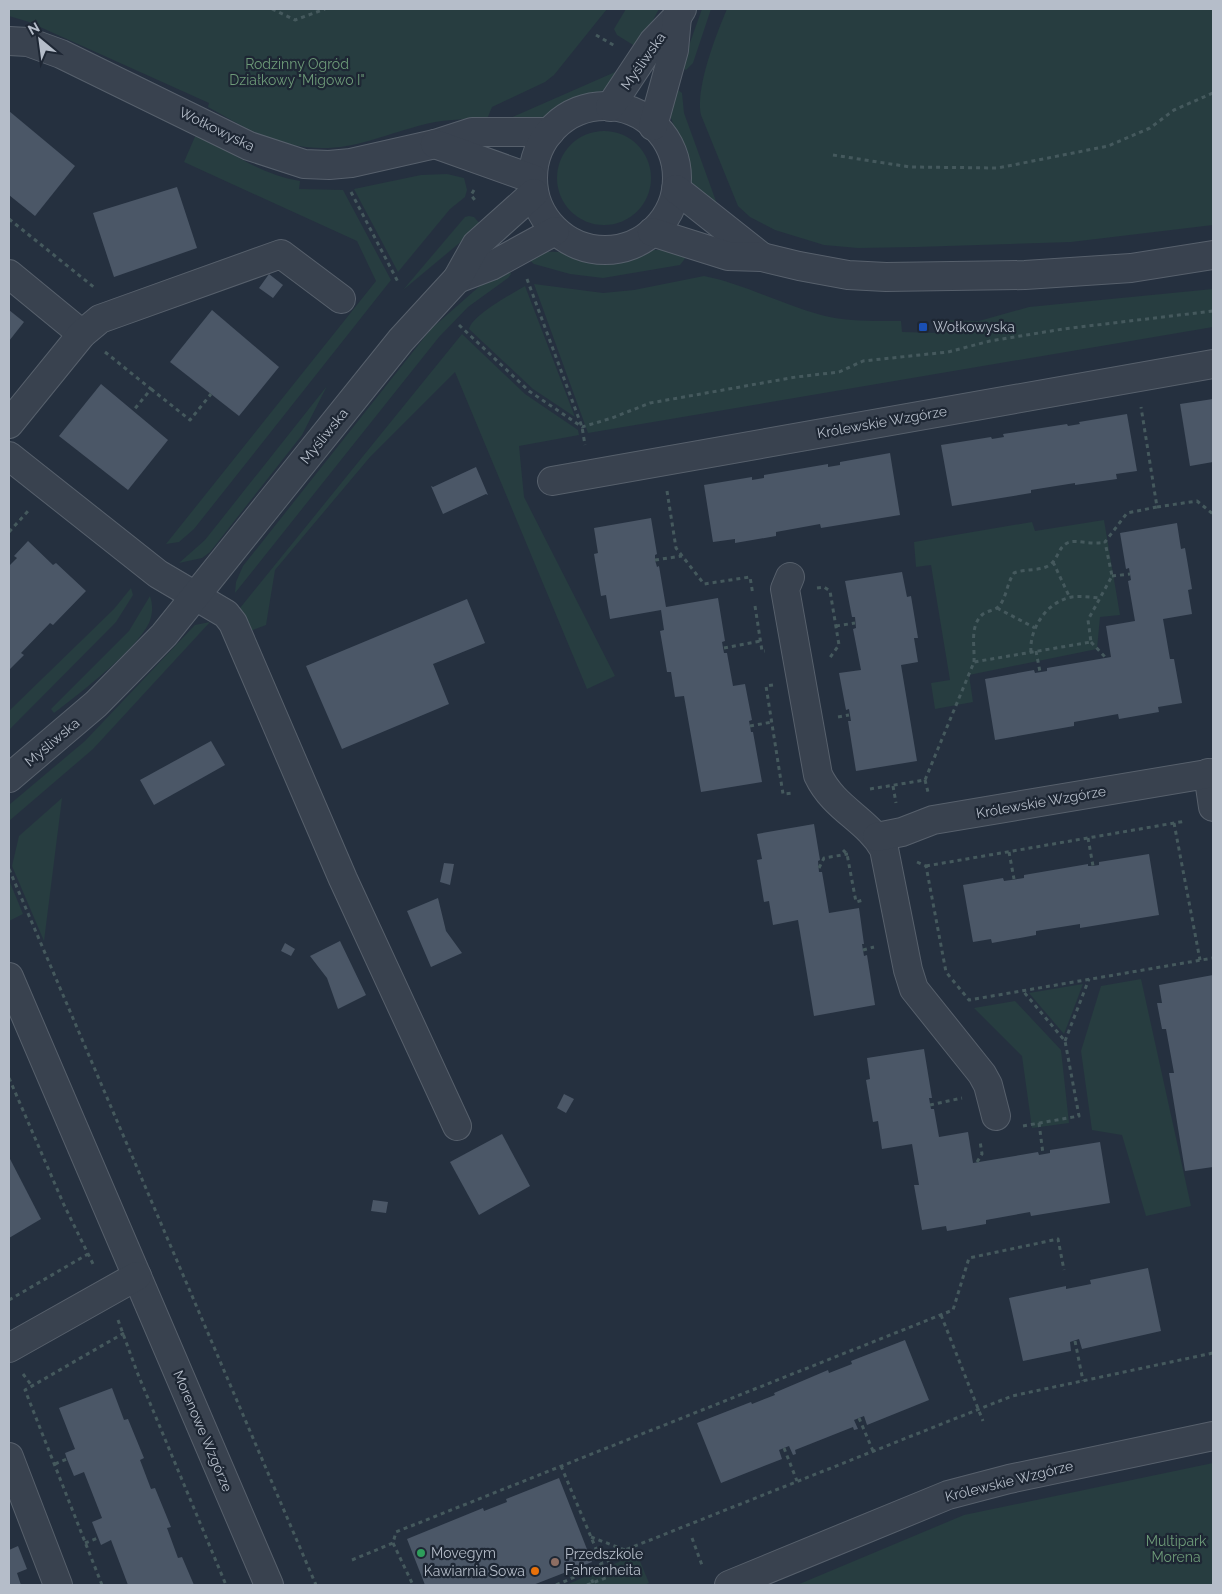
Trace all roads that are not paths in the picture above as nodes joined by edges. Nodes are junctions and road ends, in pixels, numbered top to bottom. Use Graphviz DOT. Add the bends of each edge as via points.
graph roads {
  1 [pos="679,13"];
  2 [pos="9,41"];
  3 [pos="610,107"];
  4 [pos="653,126"];
  5 [pos="550,132"];
  6 [pos="435,144"];
  7 [pos="533,186"];
  8 [pos="676,189"];
  9 [pos="555,231"];
  10 [pos="652,232"];
  11 [pos="1213,255"];
  12 [pos="762,257"];
  13 [pos="9,274"];
  14 [pos="457,279"];
  15 [pos="342,299"];
  16 [pos="92,342"];
  17 [pos="1213,364"];
  18 [pos="9,424"];
  19 [pos="9,456"];
  20 [pos="552,480"];
  21 [pos="790,578"];
  22 [pos="196,596"];
  23 [pos="13,767"];
  24 [pos="1210,773"];
  25 [pos="1204,814"];
  26 [pos="877,837"];
  27 [pos="9,977"];
  28 [pos="1005,1122"];
  29 [pos="457,1126"];
  30 [pos="137,1276"];
  31 [pos="9,1348"];
  32 [pos="1213,1436"];
  33 [pos="9,1458"];
  34 [pos="58,1585"];
  35 [pos="269,1585"];
  36 [pos="729,1585"];
  1 -- 3 [label="street, Myśliwska" via="654,42"];
  1 -- 4 [label="street, Myśliwska" via="674,50"];
  2 -- 6 [label="street, Wołkowyska" via="28,42 61,54 249,146 304,164 329,166 351,163"];
  3 -- 4 [label="street" via="626,110"];
  3 -- 5 [label="street" via="577,112"];
  4 -- 8 [label="street" via="673,155"];
  5 -- 6 [label="street, Wołkowyska" via="472,132"];
  5 -- 7 [label="street" via="535,162"];
  6 -- 7 [label="street"];
  7 -- 9 [label="street" via="539,207"];
  7 -- 14 [label="street, Myśliwska" via="476,245"];
  8 -- 10 [label="street" via="672,205"];
  8 -- 12 [label="street"];
  9 -- 10 [label="street" via="572,243 614,250 634,244"];
  9 -- 14 [label="street, Myśliwska" via="491,266"];
  10 -- 12 [label="street" via="728,256"];
  11 -- 12 [label="street" via="1102,270 910,278 848,275"];
  13 -- 16 [label="street"];
  14 -- 22 [label="street, Myśliwska" via="401,340"];
  15 -- 16 [label="street" via="281,254 100,319"];
  16 -- 18 [label="street"];
  17 -- 20 [label="street, Królewskie Wzgórze"];
  19 -- 22 [label="street" via="158,574"];
  21 -- 26 [label="street" via="785,589 818,775 827,793"];
  22 -- 23 [label="street, Myśliwska" via="96,704"];
  22 -- 29 [label="street" via="226,614 240,635 343,879"];
  24 -- 25 [label="street, Królewskie Wzgórze"];
  24 -- 26 [label="street, Królewskie Wzgórze" via="933,820"];
  26 -- 28 [label="street" via="884,849 914,988 982,1074"];
  27 -- 30 [label="street, Morenowe Wzgórze"];
  30 -- 31 [label="street"];
  30 -- 35 [label="street, Morenowe Wzgórze"];
  32 -- 36 [label="street, Królewskie Wzgórze" via="948,1495"];
  33 -- 34 [label="street"];
}
